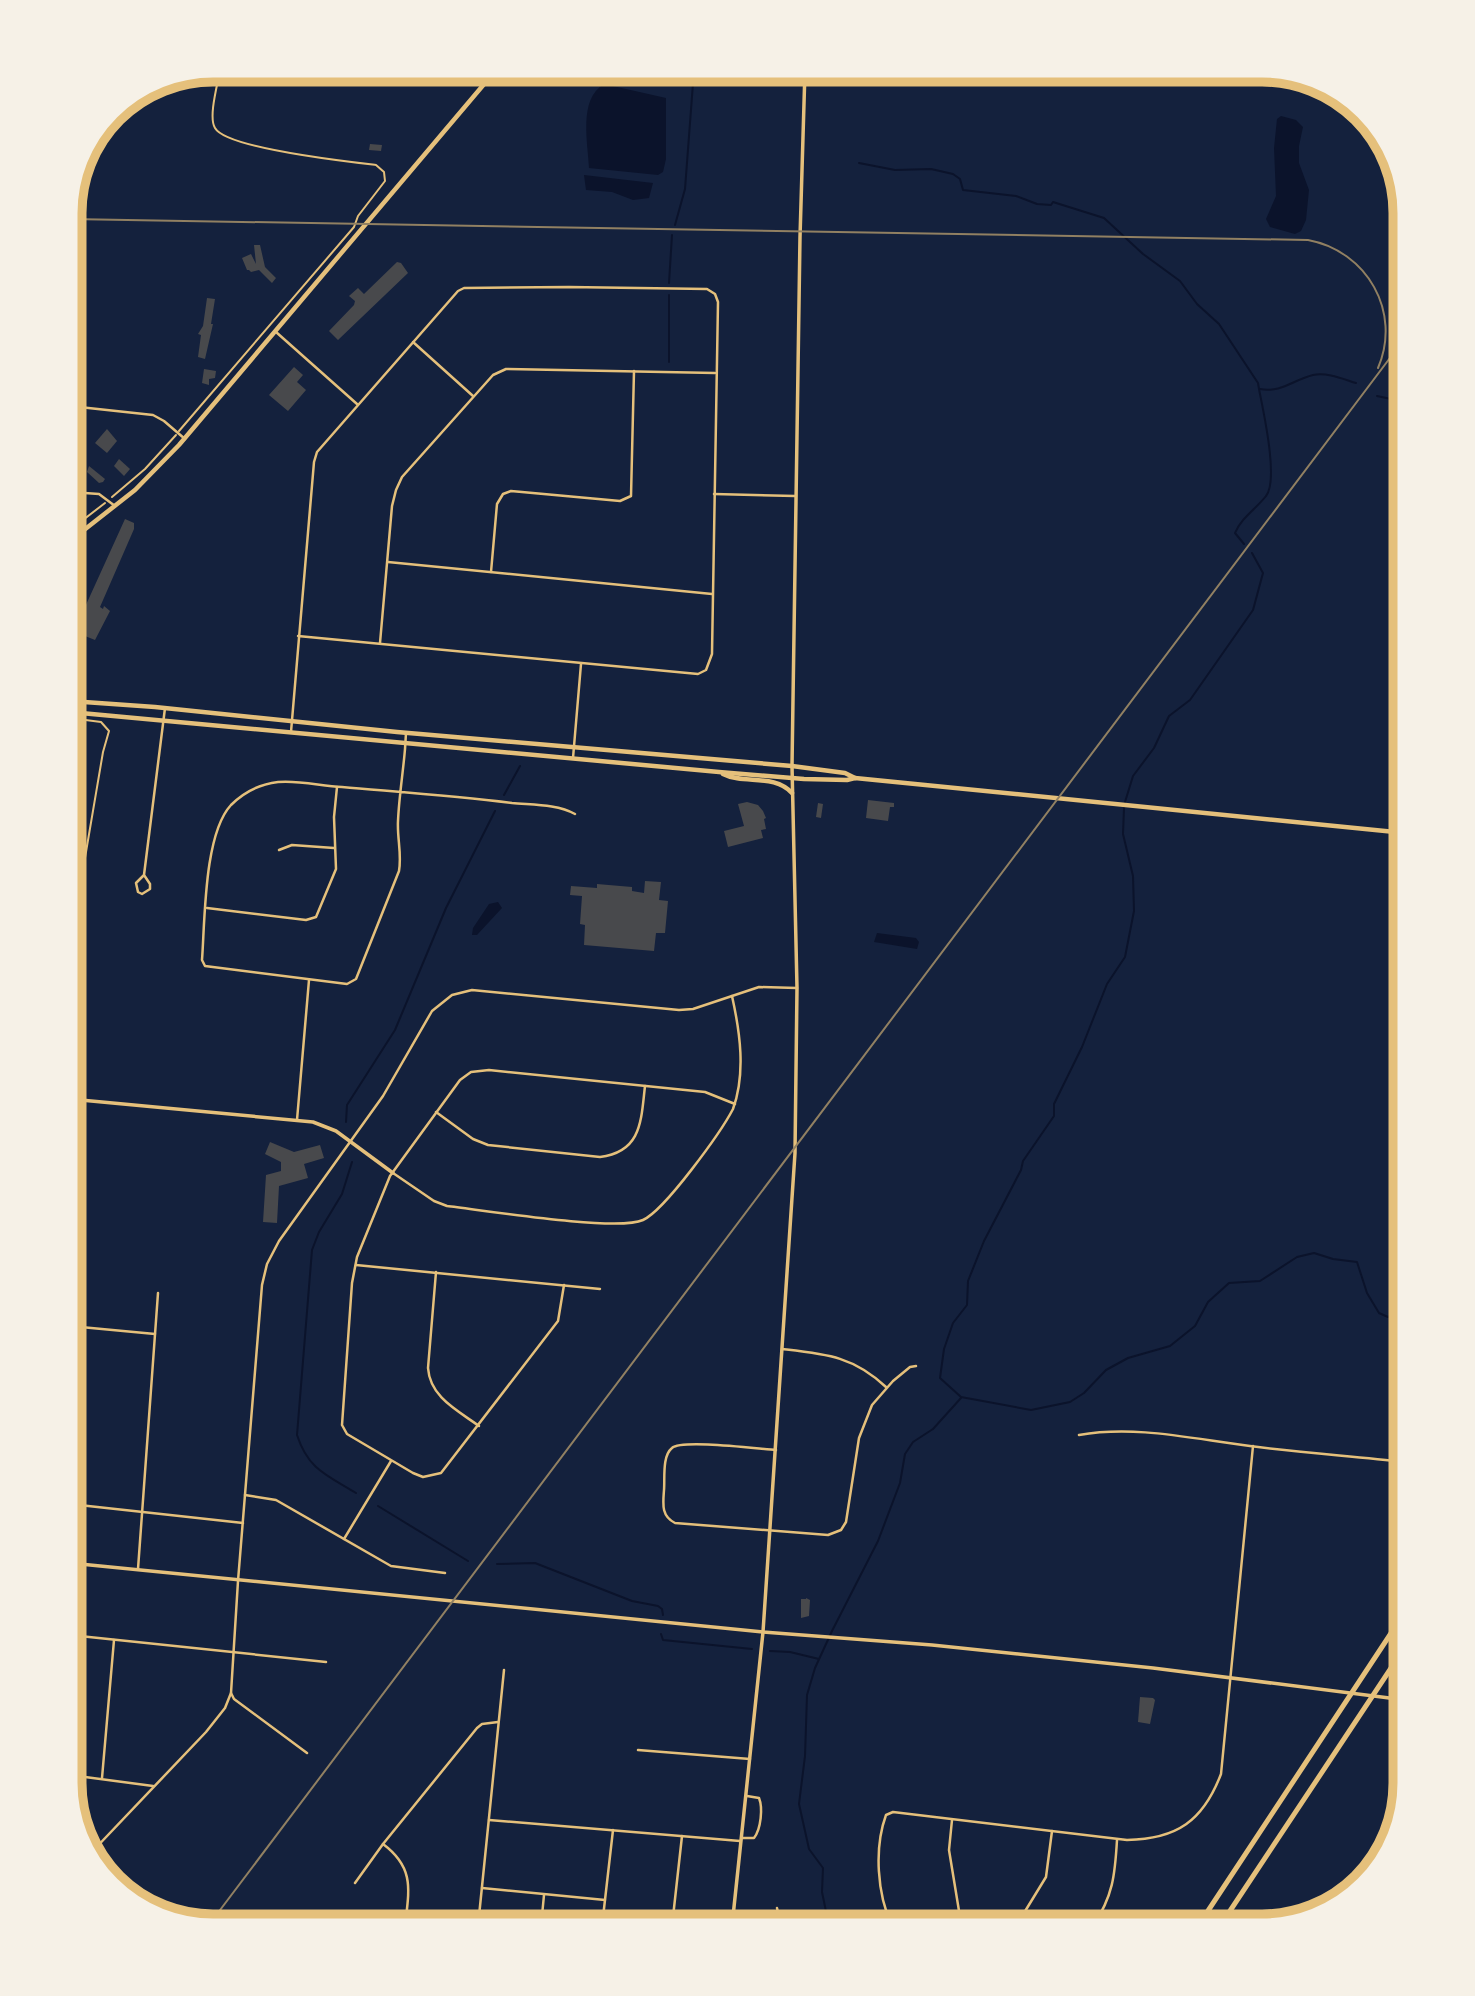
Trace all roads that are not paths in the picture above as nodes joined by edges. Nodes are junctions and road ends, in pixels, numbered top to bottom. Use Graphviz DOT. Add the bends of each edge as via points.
graph roads {
  1 [pos="485,83"];
  2 [pos="806,83"];
  3 [pos="276,332"];
  4 [pos="413,342"];
  5 [pos="634,371"];
  6 [pos="716,373"];
  7 [pos="473,396"];
  8 [pos="358,404"];
  9 [pos="83,407"];
  10 [pos="185,439"];
  11 [pos="83,493"];
  12 [pos="714,494"];
  13 [pos="796,496"];
  14 [pos="116,507"];
  15 [pos="83,532"];
  16 [pos="388,562"];
  17 [pos="491,572"];
  18 [pos="712,594"];
  19 [pos="298,636"];
  20 [pos="380,643"];
  21 [pos="581,662"];
  22 [pos="83,702"];
  23 [pos="165,708"];
  24 [pos="83,713"];
  25 [pos="163,720"];
  26 [pos="292,721"];
  27 [pos="291,732"];
  28 [pos="406,733"];
  29 [pos="406,743"];
  30 [pos="574,748"];
  31 [pos="573,758"];
  32 [pos="792,766"];
  33 [pos="719,772"];
  34 [pos="792,777"];
  35 [pos="855,778"];
  36 [pos="337,787"];
  37 [pos="401,792"];
  38 [pos="792,793"];
  39 [pos="575,814"];
  40 [pos="1393,832"];
  41 [pos="335,848"];
  42 [pos="279,850"];
  43 [pos="144,875"];
  44 [pos="206,908"];
  45 [pos="309,981"];
  46 [pos="797,988"];
  47 [pos="732,996"];
  48 [pos="645,1086"];
  49 [pos="82,1100"];
  50 [pos="735,1104"];
  51 [pos="436,1112"];
  52 [pos="297,1120"];
  53 [pos="351,1141"];
  54 [pos="393,1172"];
  55 [pos="355,1265"];
  56 [pos="436,1272"];
  57 [pos="564,1285"];
  58 [pos="600,1289"];
  59 [pos="158,1293"];
  60 [pos="82,1327"];
  61 [pos="155,1334"];
  62 [pos="782,1349"];
  63 [pos="916,1366"];
  64 [pos="887,1387"];
  65 [pos="479,1426"];
  66 [pos="1079,1435"];
  67 [pos="1253,1446"];
  68 [pos="776,1450"];
  69 [pos="391,1461"];
  70 [pos="1393,1461"];
  71 [pos="245,1495"];
  72 [pos="82,1505"];
  73 [pos="141,1512"];
  74 [pos="243,1522"];
  75 [pos="770,1530"];
  76 [pos="344,1539"];
  77 [pos="82,1564"];
  78 [pos="138,1570"];
  79 [pos="445,1573"];
  80 [pos="238,1581"];
  81 [pos="1393,1631"];
  82 [pos="763,1632"];
  83 [pos="82,1636"];
  84 [pos="114,1640"];
  85 [pos="233,1652"];
  86 [pos="326,1662"];
  87 [pos="1393,1665"];
  88 [pos="504,1670"];
  89 [pos="1231,1678"];
  90 [pos="231,1693"];
  91 [pos="1393,1698"];
  92 [pos="498,1722"];
  93 [pos="638,1750"];
  94 [pos="307,1752"];
  95 [pos="750,1759"];
  96 [pos="82,1776"];
  97 [pos="102,1778"];
  98 [pos="153,1786"];
  99 [pos="747,1796"];
  100 [pos="489,1820"];
  101 [pos="952,1820"];
  102 [pos="612,1830"];
  103 [pos="1052,1831"];
  104 [pos="682,1836"];
  105 [pos="743,1839"];
  106 [pos="1117,1840"];
  107 [pos="383,1844"];
  108 [pos="98,1845"];
  109 [pos="355,1883"];
  110 [pos="482,1888"];
  111 [pos="544,1895"];
  112 [pos="605,1900"];
  113 [pos="777,1908"];
  114 [pos="406,1913"];
  115 [pos="479,1913"];
  116 [pos="542,1913"];
  117 [pos="603,1913"];
  118 [pos="674,1913"];
  119 [pos="734,1914"];
  120 [pos="778,1914"];
  121 [pos="886,1914"];
  122 [pos="959,1914"];
  123 [pos="1023,1914"];
  124 [pos="1101,1914"];
  125 [pos="1206,1914"];
  126 [pos="1228,1914"];
  1 -- 3 [label="main road"];
  2 -- 13 [label="street"];
  3 -- 8 [label="street"];
  3 -- 10 [label="main road"];
  4 -- 6 [label="street" via="464,288 707,289 718,302"];
  4 -- 7 [label="street"];
  4 -- 8 [label="street"];
  5 -- 6 [label="street"];
  5 -- 7 [label="street" via="506,369 493,374"];
  5 -- 17 [label="street" via="631,496 620,501 507,492 497,504"];
  6 -- 12 [label="street"];
  7 -- 16 [label="street" via="399,484 392,506"];
  8 -- 19 [label="street" via="316,455"];
  9 -- 10 [label="street" via="153,415"];
  10 -- 14 [label="main road"];
  11 -- 14 [label="street" via="99,494"];
  12 -- 13 [label="street"];
  12 -- 18 [label="street"];
  13 -- 32 [label="street"];
  14 -- 15 [label="main road"];
  16 -- 17 [label="street"];
  16 -- 20 [label="street"];
  17 -- 18 [label="street"];
  18 -- 21 [label="street" via="706,670 698,674"];
  19 -- 20 [label="street"];
  19 -- 26 [label="street"];
  20 -- 21 [label="street"];
  21 -- 30 [label="street"];
  22 -- 23 [label="main road"];
  23 -- 25 [label="street"];
  23 -- 26 [label="main road"];
  24 -- 25 [label="main road"];
  25 -- 27 [label="main road"];
  25 -- 43 [label="street"];
  26 -- 27 [label="street"];
  26 -- 28 [label="main road"];
  27 -- 29 [label="main road"];
  28 -- 29 [label="street"];
  28 -- 30 [label="main road"];
  29 -- 31 [label="main road"];
  29 -- 37 [label="street"];
  30 -- 31 [label="street"];
  30 -- 32 [label="main road"];
  31 -- 33 [label="main road"];
  32 -- 34 [label="street"];
  32 -- 35 [label="main road"];
  33 -- 34 [label="main road"];
  33 -- 38 [label="main road" via="730,778 777,783"];
  34 -- 35 [label="main road"];
  34 -- 38 [label="street"];
  35 -- 40 [label="main road"];
  36 -- 37 [label="street"];
  36 -- 41 [label="street"];
  36 -- 44 [label="street" via="276,783 249,792 231,806 216,831"];
  37 -- 39 [label="street" via="566,809"];
  37 -- 45 [label="street" via="399,871 356,979 347,984"];
  38 -- 46 [label="street"];
  41 -- 42 [label="street" via="292,845"];
  41 -- 44 [label="street" via="336,869 313,919"];
  43 -- 43 [label="street" via="135,888 142,894 150,889"];
  44 -- 45 [label="street" via="205,967"];
  45 -- 52 [label="street"];
  46 -- 47 [label="street" via="766,986"];
  46 -- 62 [label="street" via="795,1153"];
  47 -- 50 [label="street" via="740,1046"];
  47 -- 53 [label="street" via="679,1010 484,991 458,993 432,1011"];
  48 -- 50 [label="street" via="705,1093"];
  48 -- 51 [label="street" via="480,1070 460,1080"];
  48 -- 51 [label="street" via="635,1138 615,1154 600,1157 488,1145"];
  49 -- 52 [label="street"];
  50 -- 54 [label="street" via="666,1201 644,1220 630,1224 446,1206"];
  51 -- 54 [label="street"];
  52 -- 53 [label="street" via="329,1127"];
  53 -- 54 [label="street"];
  53 -- 71 [label="street" via="279,1241 265,1271"];
  54 -- 55 [label="street"];
  55 -- 56 [label="street"];
  55 -- 69 [label="street" via="342,1425 347,1434"];
  56 -- 57 [label="street"];
  56 -- 65 [label="street" via="429,1380 434,1391"];
  57 -- 58 [label="street"];
  57 -- 65 [label="street" via="558,1321"];
  59 -- 61 [label="street"];
  60 -- 61 [label="street"];
  61 -- 73 [label="street"];
  62 -- 64 [label="street" via="840,1357"];
  62 -- 68 [label="street"];
  63 -- 64 [label="street"];
  64 -- 75 [label="street" via="872,1405 859,1438 841,1530 828,1535"];
  65 -- 69 [label="street" via="446,1469 435,1476 423,1477"];
  66 -- 67 [label="street" via="1148,1432"];
  67 -- 70 [label="street"];
  67 -- 89 [label="street"];
  68 -- 75 [label="street"];
  68 -- 75 [label="street" via="675,1445 666,1458 663,1506 675,1523"];
  69 -- 76 [label="street"];
  71 -- 74 [label="street"];
  71 -- 76 [label="street" via="273,1498"];
  72 -- 73 [label="street"];
  73 -- 74 [label="street"];
  73 -- 78 [label="street"];
  74 -- 80 [label="street"];
  75 -- 82 [label="street"];
  76 -- 79 [label="street" via="391,1566"];
  77 -- 78 [label="street"];
  78 -- 80 [label="street"];
  80 -- 82 [label="street"];
  80 -- 85 [label="street"];
  81 -- 125 [label="highway"];
  82 -- 89 [label="street" via="946,1646"];
  82 -- 95 [label="street"];
  83 -- 84 [label="street"];
  84 -- 85 [label="street"];
  84 -- 97 [label="street"];
  85 -- 86 [label="street"];
  85 -- 90 [label="street"];
  87 -- 126 [label="highway"];
  88 -- 92 [label="street"];
  89 -- 91 [label="street"];
  89 -- 106 [label="street" via="1221,1774 1202,1811 1166,1836"];
  90 -- 94 [label="street"];
  90 -- 98 [label="street" via="206,1732"];
  92 -- 100 [label="street"];
  92 -- 107 [label="street" via="477,1728"];
  93 -- 95 [label="street"];
  95 -- 99 [label="street"];
  96 -- 97 [label="street"];
  97 -- 98 [label="street"];
  98 -- 108 [label="street"];
  99 -- 105 [label="street"];
  99 -- 105 [label="street" via="759,1798 761,1805 758,1833"];
  100 -- 102 [label="street"];
  100 -- 110 [label="street"];
  101 -- 103 [label="street"];
  101 -- 121 [label="street" via="893,1812 886,1815 879,1881"];
  101 -- 122 [label="street" via="949,1850"];
  102 -- 104 [label="street"];
  102 -- 112 [label="street"];
  103 -- 106 [label="street"];
  103 -- 123 [label="street" via="1046,1877"];
  104 -- 105 [label="street"];
  104 -- 118 [label="street"];
  105 -- 119 [label="street"];
  106 -- 124 [label="street" via="1113,1887"];
  107 -- 109 [label="street"];
  107 -- 114 [label="street" via="403,1862 409,1887"];
  110 -- 111 [label="street"];
  110 -- 115 [label="street"];
  111 -- 112 [label="street"];
  111 -- 116 [label="street"];
  112 -- 117 [label="street"];
  113 -- 120 [label="street"];
}
